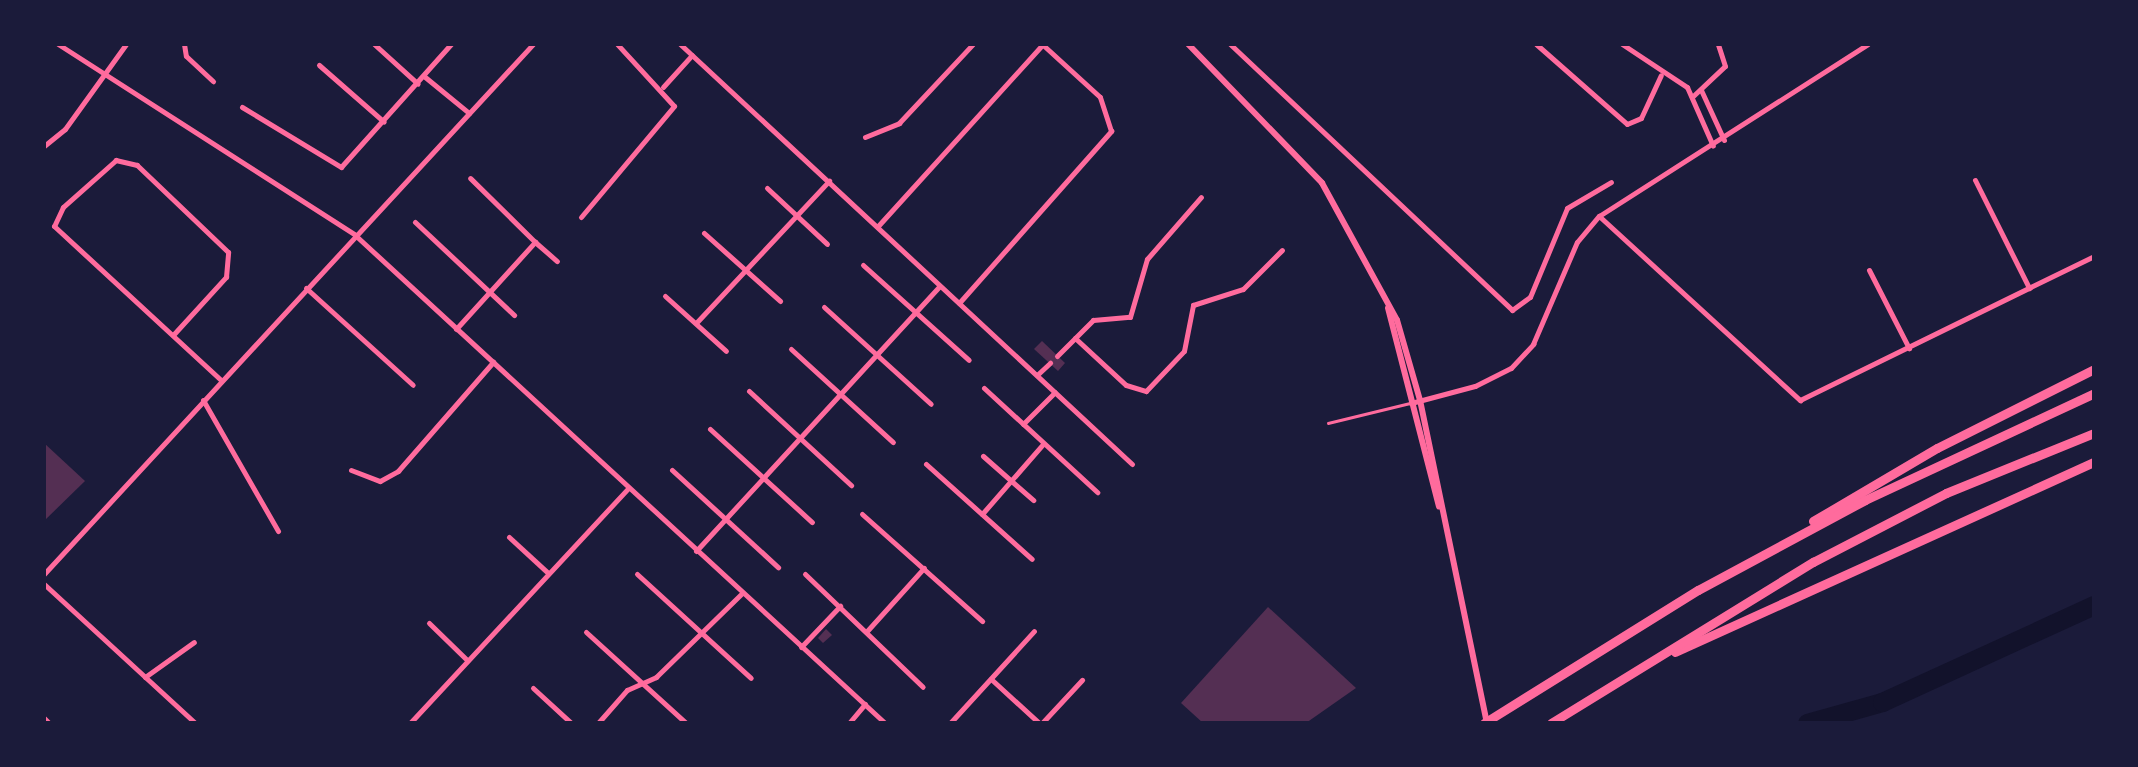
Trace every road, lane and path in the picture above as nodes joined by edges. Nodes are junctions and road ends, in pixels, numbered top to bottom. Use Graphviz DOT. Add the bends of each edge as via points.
graph roads {
  1 [pos="58,44"];
  2 [pos="126,44"];
  3 [pos="184,44"];
  4 [pos="374,44"];
  5 [pos="451,44"];
  6 [pos="533,44"];
  7 [pos="617,44"];
  8 [pos="680,44"];
  9 [pos="973,44"];
  10 [pos="1043,44"];
  11 [pos="1188,44"];
  12 [pos="1230,44"];
  13 [pos="1536,44"];
  14 [pos="1622,44"];
  15 [pos="1718,44"];
  16 [pos="1864,45"];
  17 [pos="692,55"];
  18 [pos="319,65"];
  19 [pos="101,71"];
  20 [pos="1661,75"];
  21 [pos="425,77"];
  22 [pos="213,81"];
  23 [pos="418,84"];
  24 [pos="663,87"];
  25 [pos="1701,90"];
  26 [pos="1692,97"];
  27 [pos="242,107"];
  28 [pos="468,113"];
  29 [pos="384,122"];
  30 [pos="865,137"];
  31 [pos="1724,140"];
  32 [pos="44,146"];
  33 [pos="1713,146"];
  34 [pos="470,178"];
  35 [pos="1975,180"];
  36 [pos="828,181"];
  37 [pos="1611,182"];
  38 [pos="767,188"];
  39 [pos="1201,197"];
  40 [pos="797,215"];
  41 [pos="1599,216"];
  42 [pos="582,217"];
  43 [pos="415,222"];
  44 [pos="877,226"];
  45 [pos="704,233"];
  46 [pos="355,235"];
  47 [pos="535,242"];
  48 [pos="827,244"];
  49 [pos="1282,250"];
  50 [pos="2094,256"];
  51 [pos="557,261"];
  52 [pos="863,265"];
  53 [pos="746,270"];
  54 [pos="1869,270"];
  55 [pos="940,286"];
  56 [pos="306,288"];
  57 [pos="2029,288"];
  58 [pos="489,292"];
  59 [pos="665,296"];
  60 [pos="1386,300"];
  61 [pos="780,301"];
  62 [pos="958,303"];
  63 [pos="824,307"];
  64 [pos="915,312"];
  65 [pos="514,315"];
  66 [pos="696,323"];
  67 [pos="456,329"];
  68 [pos="173,335"];
  69 [pos="1075,338"];
  70 [pos="1909,348"];
  71 [pos="791,349"];
  72 [pos="726,351"];
  73 [pos="875,354"];
  74 [pos="1057,356"];
  75 [pos="969,360"];
  76 [pos="493,362"];
  77 [pos="1050,363"];
  78 [pos="2094,369"];
  79 [pos="1037,375"];
  80 [pos="220,379"];
  81 [pos="413,386"];
  82 [pos="984,388"];
  83 [pos="749,391"];
  84 [pos="1055,391"];
  85 [pos="838,393"];
  86 [pos="2094,393"];
  87 [pos="203,400"];
  88 [pos="1420,400"];
  89 [pos="1411,402"];
  90 [pos="931,404"];
  91 [pos="1328,423"];
  92 [pos="1023,424"];
  93 [pos="710,429"];
  94 [pos="2094,433"];
  95 [pos="799,437"];
  96 [pos="894,442"];
  97 [pos="1043,444"];
  98 [pos="983,456"];
  99 [pos="2094,462"];
  100 [pos="926,464"];
  101 [pos="1132,464"];
  102 [pos="672,470"];
  103 [pos="351,471"];
  104 [pos="762,476"];
  105 [pos="1011,481"];
  106 [pos="851,485"];
  107 [pos="628,488"];
  108 [pos="1097,492"];
  109 [pos="1033,500"];
  110 [pos="1440,508"];
  111 [pos="862,514"];
  112 [pos="982,514"];
  113 [pos="725,518"];
  114 [pos="812,523"];
  115 [pos="278,531"];
  116 [pos="509,537"];
  117 [pos="696,551"];
  118 [pos="1032,559"];
  119 [pos="778,567"];
  120 [pos="924,568"];
  121 [pos="548,573"];
  122 [pos="44,574"];
  123 [pos="637,574"];
  124 [pos="805,574"];
  125 [pos="44,584"];
  126 [pos="1698,590"];
  127 [pos="742,593"];
  128 [pos="840,606"];
  129 [pos="982,621"];
  130 [pos="429,623"];
  131 [pos="867,631"];
  132 [pos="1034,631"];
  133 [pos="586,632"];
  134 [pos="701,632"];
  135 [pos="194,642"];
  136 [pos="802,647"];
  137 [pos="467,660"];
  138 [pos="1640,667"];
  139 [pos="145,677"];
  140 [pos="751,678"];
  141 [pos="991,679"];
  142 [pos="1082,680"];
  143 [pos="644,685"];
  144 [pos="923,687"];
  145 [pos="533,688"];
  146 [pos="865,704"];
  147 [pos="44,718"];
  148 [pos="951,722"];
  149 [pos="49,723"];
  150 [pos="195,723"];
  151 [pos="410,723"];
  152 [pos="571,723"];
  153 [pos="598,723"];
  154 [pos="686,723"];
  155 [pos="783,723"];
  156 [pos="795,723"];
  157 [pos="849,723"];
  158 [pos="885,723"];
  159 [pos="1040,723"];
  160 [pos="1485,723"];
  161 [pos="1551,723"];
  1 -- 19 [label="street"];
  2 -- 19 [label="street"];
  3 -- 22 [label="street" via="186,56"];
  4 -- 23 [label="street"];
  5 -- 21 [label="street"];
  6 -- 28 [label="street"];
  7 -- 24 [label="street"];
  8 -- 17 [label="street"];
  9 -- 30 [label="street" via="899,123"];
  10 -- 44 [label="street"];
  10 -- 62 [label="street" via="1100,97 1111,131"];
  11 -- 60 [label="street" via="1322,183"];
  12 -- 37 [label="street" via="1513,310 1530,297 1567,208"];
  13 -- 20 [label="street" via="1627,124 1641,118"];
  14 -- 20 [label="street"];
  15 -- 25 [label="street" via="1726,65"];
  16 -- 31 [label="street"];
  17 -- 24 [label="street"];
  17 -- 36 [label="street"];
  18 -- 29 [label="street"];
  19 -- 32 [label="street" via="65,129"];
  19 -- 46 [label="street"];
  20 -- 26 [label="street" via="1683,83"];
  21 -- 23 [label="street"];
  21 -- 28 [label="street"];
  23 -- 29 [label="street"];
  24 -- 42 [label="street" via="673,99 669,118"];
  25 -- 26 [label="street"];
  25 -- 31 [label="street"];
  26 -- 33 [label="street"];
  27 -- 29 [label="street" via="336,166 347,163"];
  28 -- 46 [label="street"];
  31 -- 33 [label="street"];
  33 -- 41 [label="street"];
  34 -- 47 [label="street"];
  35 -- 57 [label="street"];
  36 -- 40 [label="street"];
  36 -- 44 [label="street"];
  38 -- 40 [label="street"];
  39 -- 69 [label="street" via="1147,259 1130,317 1093,320"];
  40 -- 48 [label="street"];
  40 -- 53 [label="street"];
  41 -- 70 [label="street" via="1800,400"];
  41 -- 88 [label="street" via="1577,242 1526,353 1496,378"];
  43 -- 58 [label="street"];
  44 -- 55 [label="street"];
  45 -- 53 [label="street"];
  46 -- 56 [label="street"];
  46 -- 67 [label="street"];
  47 -- 51 [label="street"];
  47 -- 58 [label="street"];
  49 -- 69 [label="street" via="1237,292 1193,305 1184,351 1146,391 1126,384"];
  50 -- 57 [label="street"];
  52 -- 64 [label="street"];
  53 -- 61 [label="street"];
  53 -- 66 [label="street"];
  54 -- 70 [label="street"];
  55 -- 62 [label="street"];
  55 -- 64 [label="street"];
  56 -- 80 [label="street"];
  56 -- 81 [label="street"];
  57 -- 70 [label="street"];
  58 -- 65 [label="street"];
  58 -- 67 [label="street"];
  59 -- 66 [label="street"];
  60 -- 88 [label="street"];
  60 -- 89 [label="street"];
  62 -- 79 [label="street"];
  63 -- 73 [label="street"];
  64 -- 73 [label="street"];
  64 -- 75 [label="street"];
  66 -- 72 [label="street"];
  67 -- 76 [label="street"];
  68 -- 68 [label="street" via="54,226 63,207 116,160 136,165 228,253 226,277"];
  68 -- 80 [label="street"];
  69 -- 74 [label="street"];
  71 -- 85 [label="street"];
  73 -- 85 [label="street"];
  73 -- 90 [label="street"];
  76 -- 103 [label="street" via="398,471 380,481"];
  76 -- 107 [label="street"];
  77 -- 79 [label="street"];
  78 -- 126 [label="highway" via="1937,448"];
  79 -- 84 [label="street"];
  80 -- 87 [label="street"];
  82 -- 92 [label="street"];
  83 -- 95 [label="street"];
  84 -- 92 [label="street"];
  84 -- 101 [label="street"];
  85 -- 95 [label="street"];
  85 -- 96 [label="street"];
  86 -- 126 [label="highway" via="1951,456"];
  87 -- 115 [label="street"];
  87 -- 122 [label="street"];
  88 -- 89 [label="street"];
  88 -- 110 [label="street"];
  89 -- 91 [label="lane"];
  89 -- 110 [label="street"];
  92 -- 97 [label="street"];
  93 -- 104 [label="street"];
  94 -- 138 [label="highway" via="1946,494 1813,562"];
  95 -- 104 [label="street"];
  95 -- 106 [label="street"];
  97 -- 105 [label="street"];
  97 -- 108 [label="street"];
  98 -- 105 [label="street"];
  99 -- 138 [label="highway"];
  100 -- 112 [label="street"];
  102 -- 113 [label="street"];
  104 -- 113 [label="street"];
  104 -- 114 [label="street"];
  105 -- 109 [label="street"];
  105 -- 112 [label="street"];
  107 -- 117 [label="street"];
  107 -- 121 [label="street"];
  110 -- 160 [label="street"];
  111 -- 120 [label="street"];
  112 -- 118 [label="street"];
  113 -- 117 [label="street"];
  113 -- 119 [label="street"];
  116 -- 121 [label="street"];
  117 -- 127 [label="street"];
  120 -- 129 [label="street"];
  120 -- 131 [label="street"];
  121 -- 137 [label="street"];
  123 -- 134 [label="street"];
  124 -- 128 [label="street"];
  125 -- 139 [label="street"];
  126 -- 160 [label="highway"];
  127 -- 134 [label="street"];
  127 -- 136 [label="street"];
  128 -- 131 [label="street"];
  128 -- 136 [label="street"];
  130 -- 137 [label="street"];
  131 -- 144 [label="street"];
  132 -- 141 [label="street"];
  133 -- 143 [label="street"];
  134 -- 140 [label="street"];
  134 -- 143 [label="street"];
  135 -- 139 [label="street"];
  136 -- 146 [label="street"];
  137 -- 151 [label="street"];
  138 -- 161 [label="highway"];
  139 -- 150 [label="street"];
  141 -- 148 [label="street"];
  141 -- 159 [label="street"];
  142 -- 159 [label="street"];
  143 -- 153 [label="street" via="627,690"];
  143 -- 154 [label="street"];
  145 -- 152 [label="street"];
  146 -- 157 [label="street"];
  146 -- 158 [label="street"];
  147 -- 149 [label="street"];
  155 -- 156 [label="street"];
}
